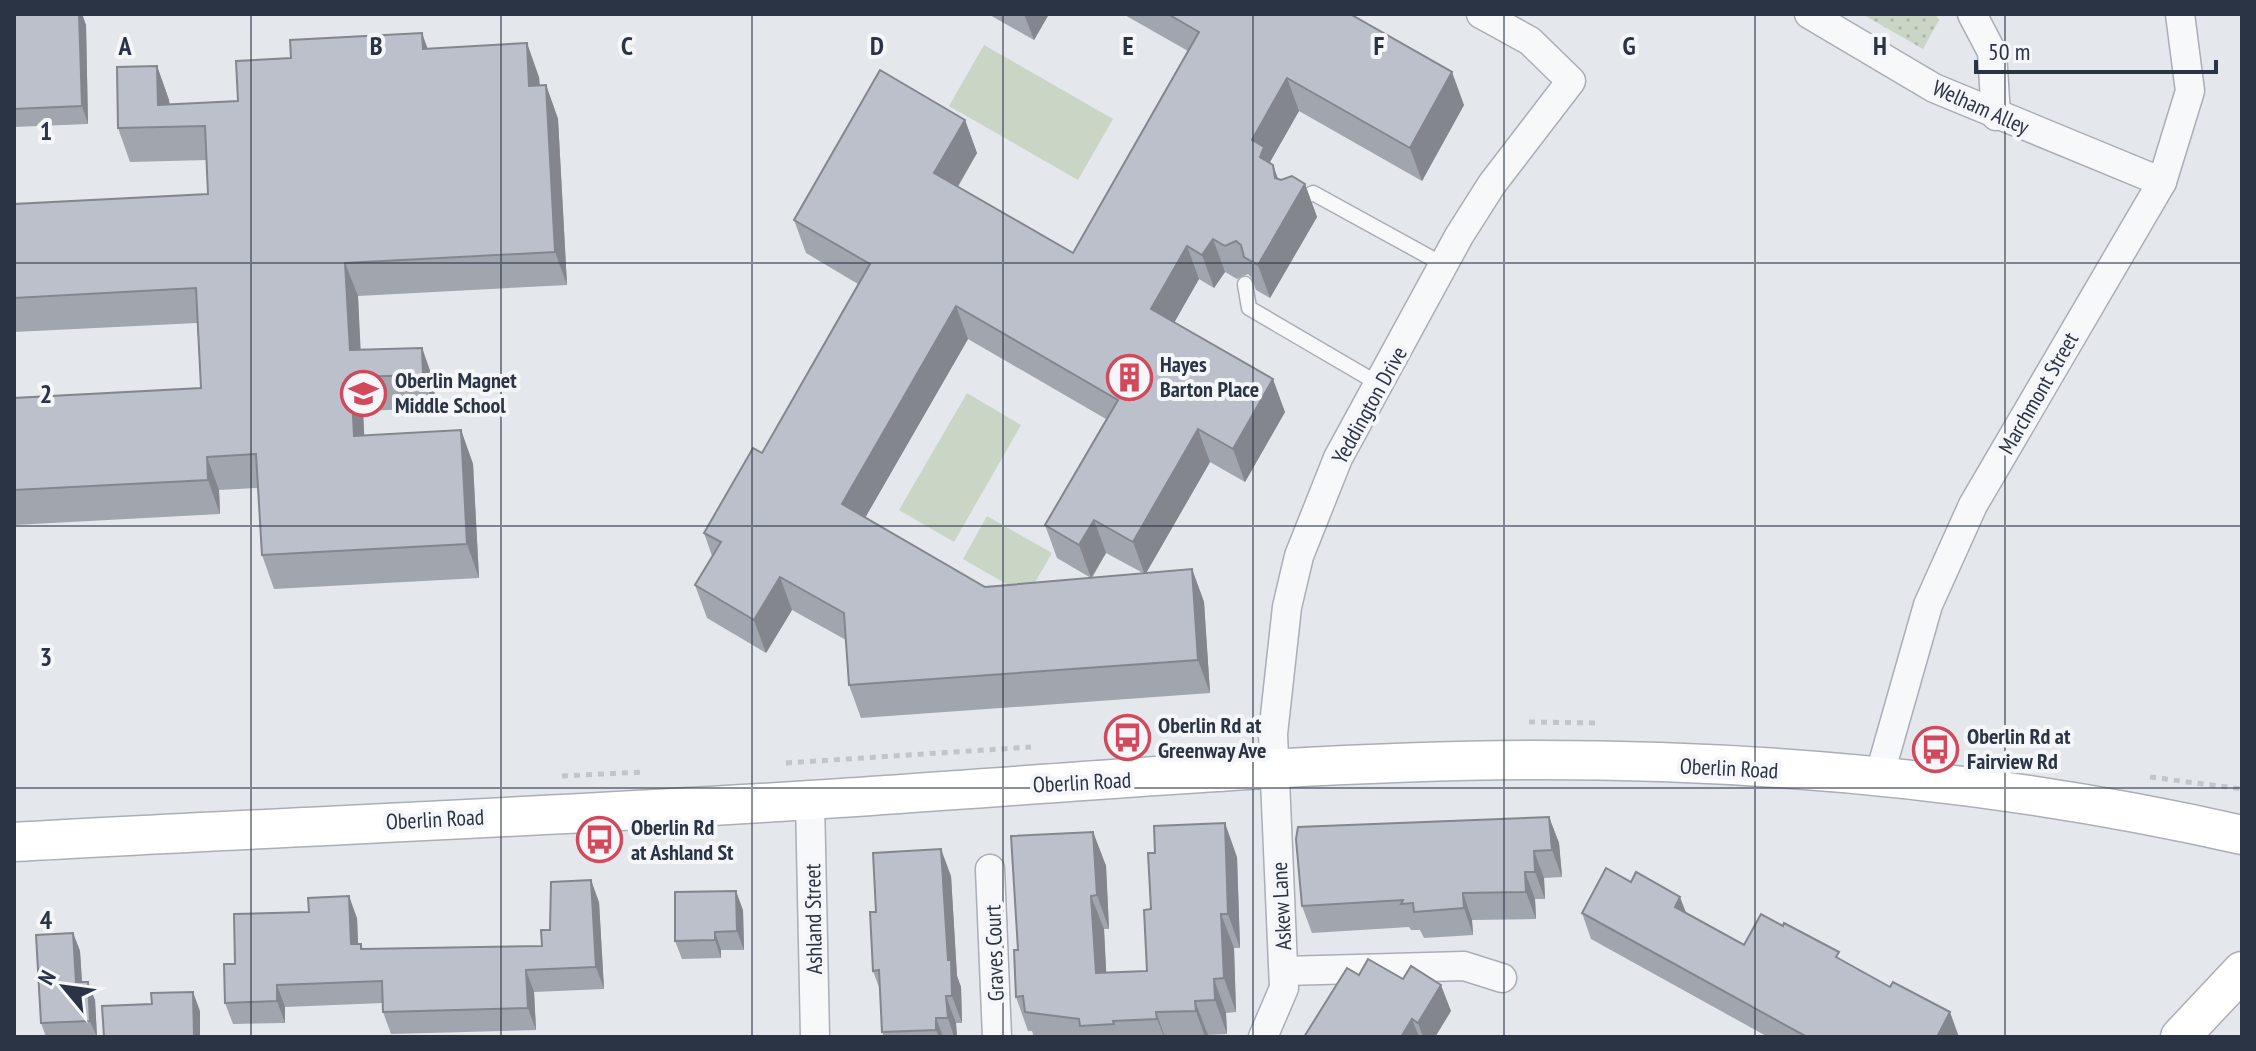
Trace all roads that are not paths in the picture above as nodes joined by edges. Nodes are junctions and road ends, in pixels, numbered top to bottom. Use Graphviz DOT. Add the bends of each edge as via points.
graph roads {
  1 [pos="1481,14"];
  2 [pos="1809,14"];
  3 [pos="1972,14"];
  4 [pos="2180,14"];
  5 [pos="1996,116"];
  6 [pos="2162,182"];
  7 [pos="1293,203"];
  8 [pos="1444,265"];
  9 [pos="1245,284"];
  10 [pos="1379,384"];
  11 [pos="1273,771"];
  12 [pos="1879,777"];
  13 [pos="810,800"];
  14 [pos="2242,835"];
  15 [pos="14,842"];
  16 [pos="990,869"];
  17 [pos="1285,971"];
  18 [pos="2242,971"];
  19 [pos="1502,978"];
  20 [pos="815,1037"];
  21 [pos="997,1037"];
  22 [pos="1263,1037"];
  23 [pos="2180,1037"];
  1 -- 8 [label="street, Yeddington Drive" via="1530,41 1571,81 1492,184"];
  2 -- 5 [label="street, Welham Alley" via="1934,88"];
  3 -- 5 [label="street" via="1992,52"];
  4 -- 6 [label="street, Marchmont Street" via="2190,91"];
  5 -- 6 [label="street, Welham Alley"];
  6 -- 12 [label="street, Marchmont Street" via="1973,505 1928,605"];
  7 -- 8 [label="lane" via="1313,193"];
  8 -- 10 [label="street, Yeddington Drive"];
  9 -- 10 [label="lane" via="1249,308"];
  10 -- 11 [label="street, Yeddington Drive" via="1338,458 1299,556 1287,607"];
  11 -- 12 [label="main road, Oberlin Road" via="1540,760"];
  11 -- 13 [label="main road, Oberlin Road"];
  11 -- 17 [label="street, Askew Lane"];
  12 -- 14 [label="main road, Oberlin Road" via="2101,806"];
  13 -- 15 [label="main road, Oberlin Road"];
  13 -- 20 [label="street, Ashland Street"];
  16 -- 21 [label="street, Graves Court"];
  17 -- 19 [label="street" via="1464,966"];
  17 -- 22 [label="street, Askew Lane" via="1284,988"];
  18 -- 23 [label="main road"];
}
